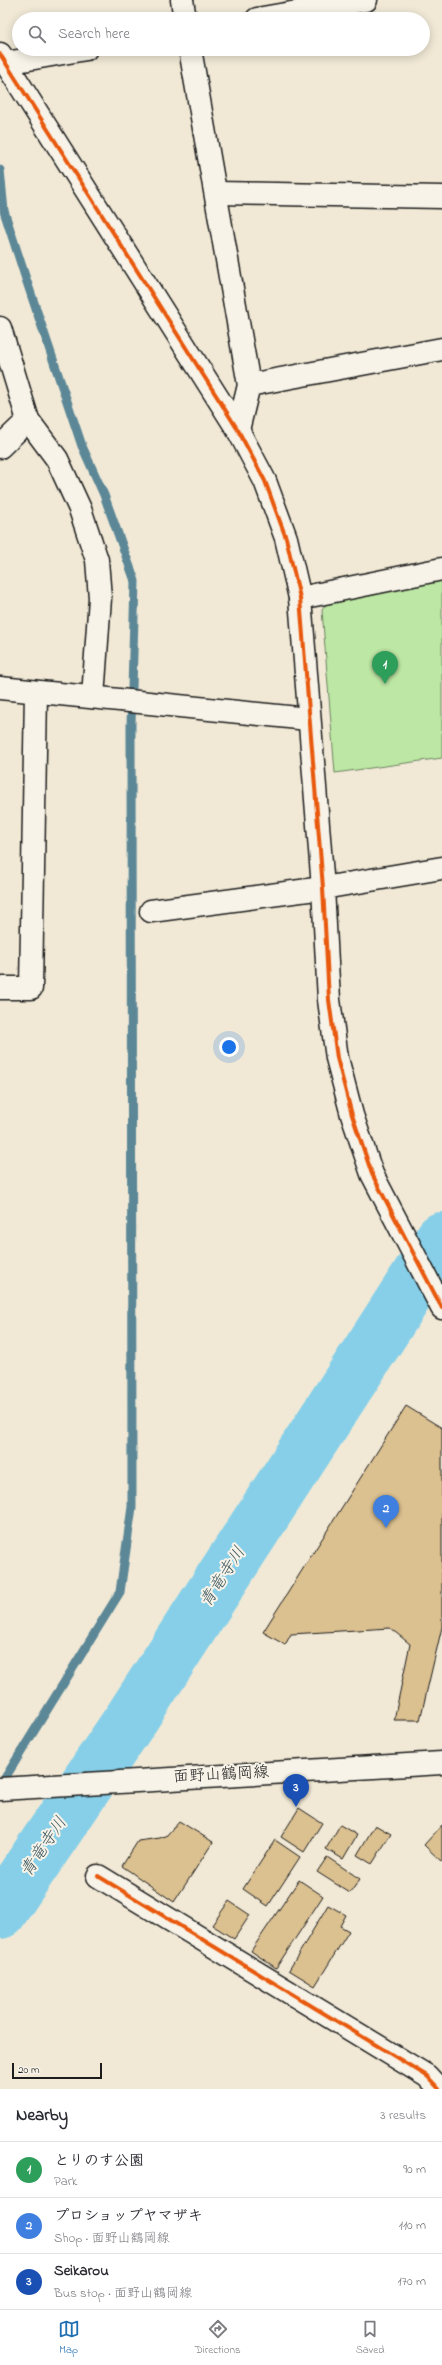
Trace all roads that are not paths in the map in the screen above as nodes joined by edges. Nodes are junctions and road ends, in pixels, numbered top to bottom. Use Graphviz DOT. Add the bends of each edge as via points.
graph roads {
  1 [pos="182,0"];
  2 [pos="366,0"];
  3 [pos="184,12"];
  4 [pos="297,12"];
  5 [pos="21,56"];
  6 [pos="191,56"];
  7 [pos="3,58"];
  8 [pos="216,193"];
  9 [pos="442,197"];
  10 [pos="0,328"];
  11 [pos="442,350"];
  12 [pos="249,385"];
  13 [pos="28,420"];
  14 [pos="238,430"];
  15 [pos="0,447"];
  16 [pos="442,569"];
  17 [pos="300,598"];
  18 [pos="0,688"];
  19 [pos="36,692"];
  20 [pos="93,697"];
  21 [pos="308,719"];
  22 [pos="442,868"];
  23 [pos="323,888"];
  24 [pos="151,911"];
  25 [pos="0,988"];
  26 [pos="441,1307"];
  27 [pos="442,1763"];
  28 [pos="0,1789"];
  29 [pos="98,1876"];
  30 [pos="426,2085"];
  1 -- 3 [label="street"];
  2 -- 4 [label="street"];
  5 -- 7 [label="street"];
  6 -- 8 [label="street"];
  7 -- 14 [label="street"];
  8 -- 9 [label="street"];
  8 -- 12 [label="street"];
  10 -- 13 [label="street"];
  11 -- 12 [label="street"];
  12 -- 14 [label="street"];
  13 -- 15 [label="street"];
  13 -- 20 [label="street" via="57,459 80,509 97,560 100,598"];
  14 -- 17 [label="street" via="265,481 284,531"];
  16 -- 17 [label="street"];
  17 -- 21 [label="street"];
  18 -- 19 [label="street"];
  19 -- 20 [label="street"];
  19 -- 25 [label="street" via="31,988"];
  20 -- 21 [label="street"];
  21 -- 23 [label="street"];
  22 -- 23 [label="street"];
  23 -- 24 [label="street"];
  23 -- 26 [label="street" via="329,1000 337,1058 352,1116 372,1174"];
  27 -- 28 [label="street, 面野山鶴岡線"];
  29 -- 30 [label="street"];
}
